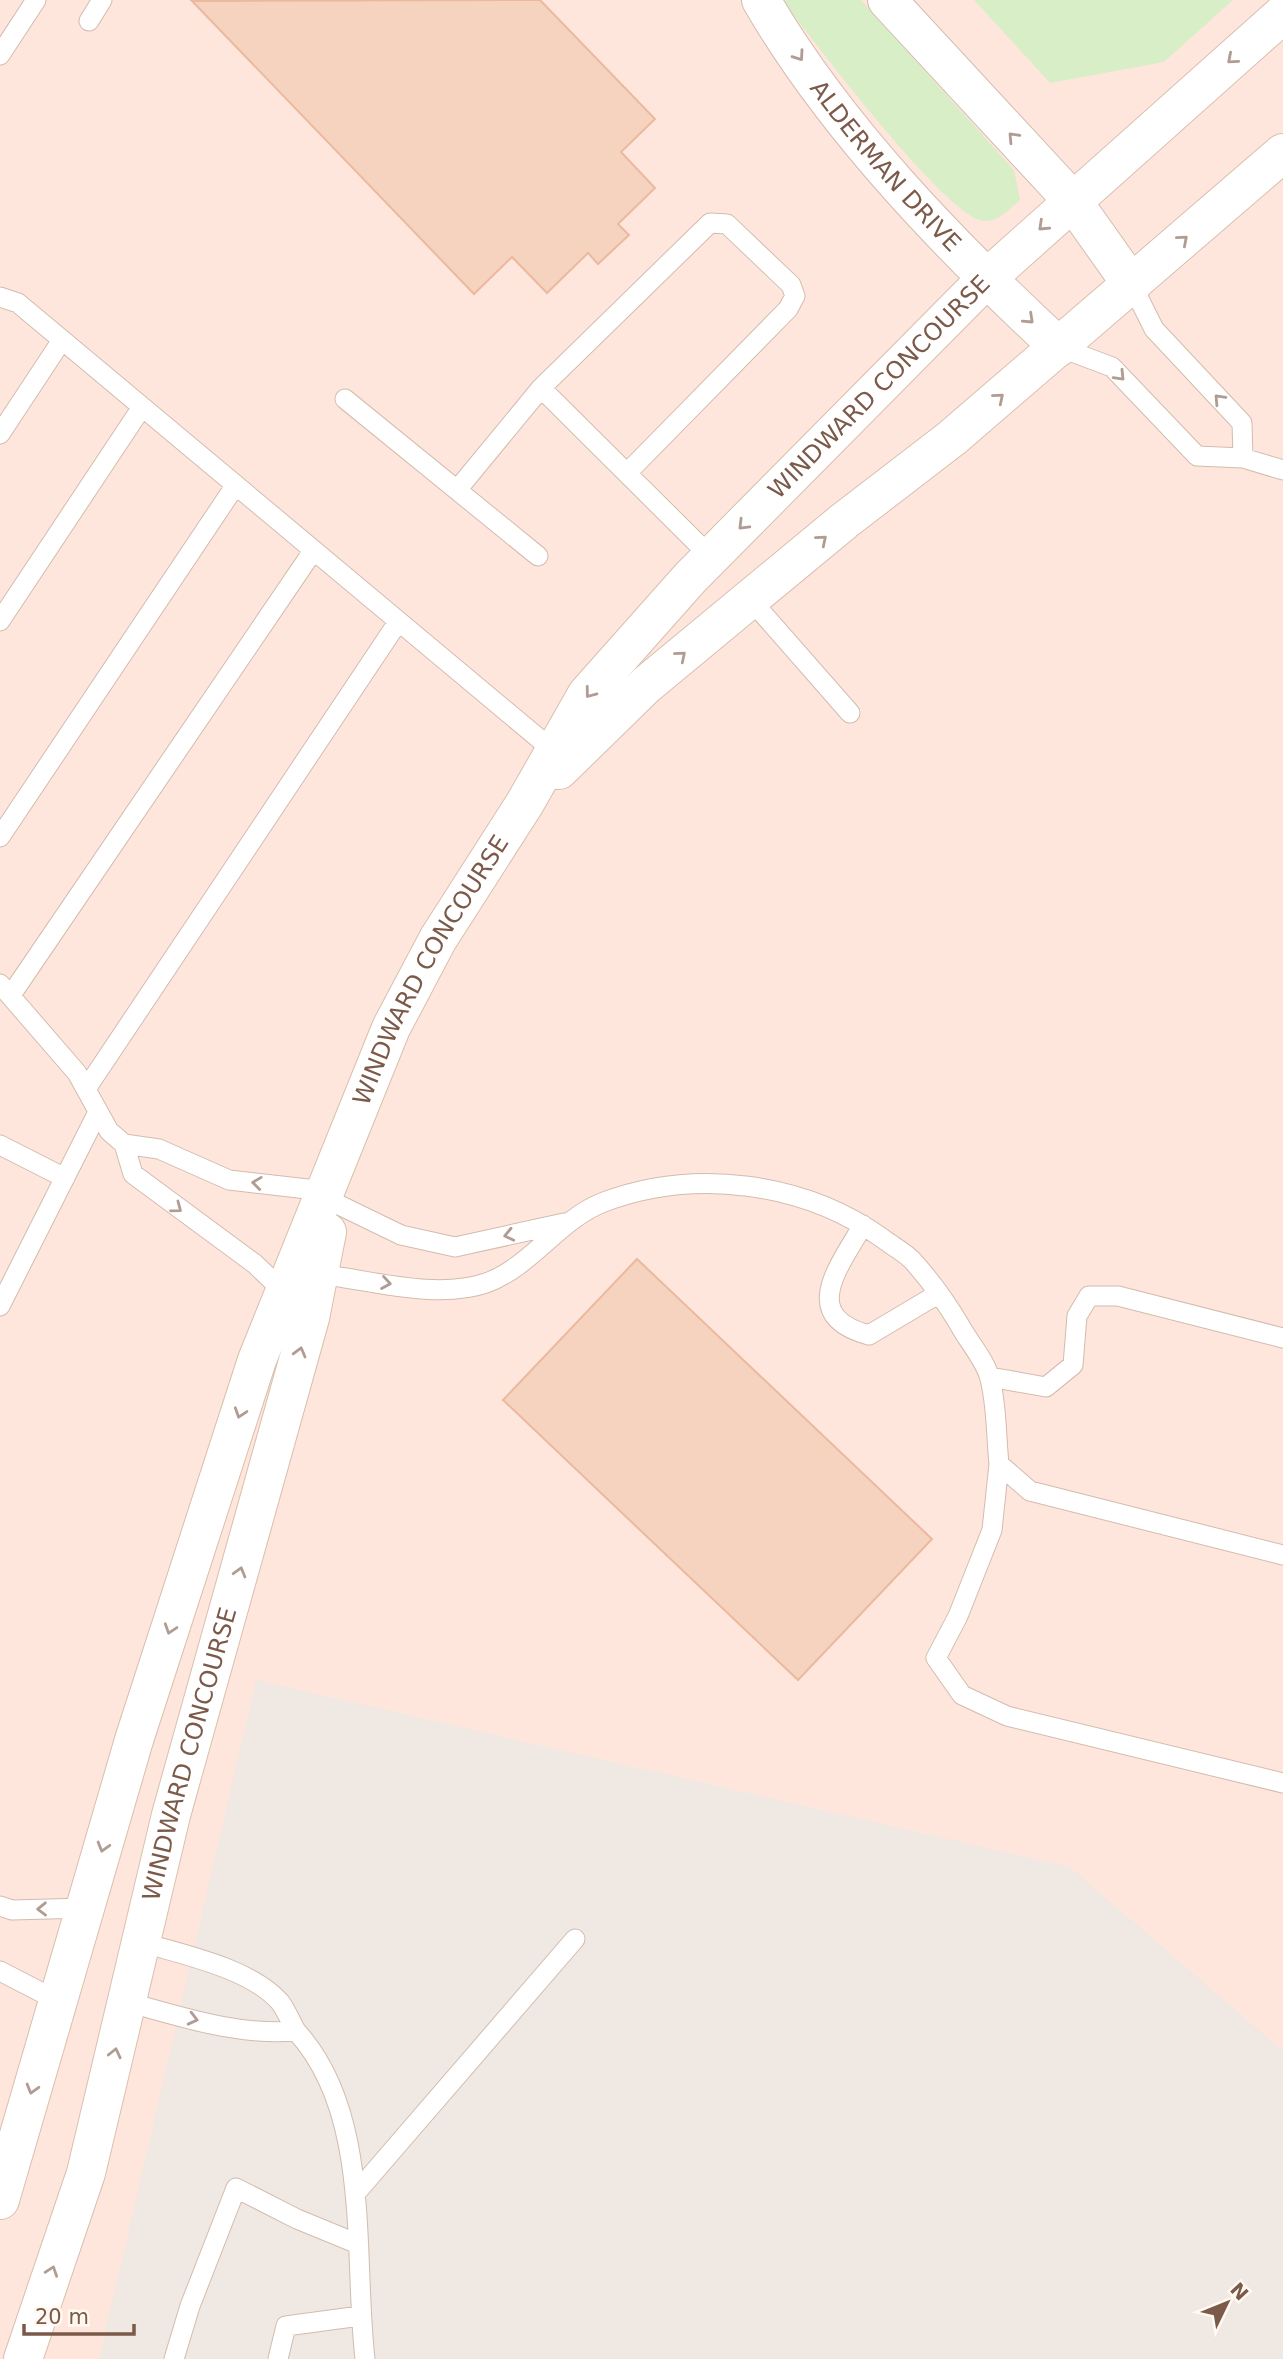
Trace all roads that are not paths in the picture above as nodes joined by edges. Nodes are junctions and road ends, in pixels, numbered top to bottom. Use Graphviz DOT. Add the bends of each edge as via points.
graph roads {
  1 [pos="36,0"];
  2 [pos="102,0"];
  3 [pos="761,0"];
  4 [pos="887,0"];
  5 [pos="1283,14"];
  6 [pos="89,21"];
  7 [pos="0,55"];
  8 [pos="1283,153"];
  9 [pos="1071,200"];
  10 [pos="986,279"];
  11 [pos="1132,285"];
  12 [pos="0,297"];
  13 [pos="62,340"];
  14 [pos="1059,347"];
  15 [pos="541,388"];
  16 [pos="345,399"];
  17 [pos="142,407"];
  18 [pos="0,435"];
  19 [pos="1243,458"];
  20 [pos="1283,470"];
  21 [pos="626,473"];
  22 [pos="235,486"];
  23 [pos="457,490"];
  24 [pos="313,551"];
  25 [pos="538,556"];
  26 [pos="711,557"];
  27 [pos="750,599"];
  28 [pos="0,621"];
  29 [pos="397,622"];
  30 [pos="850,713"];
  31 [pos="555,752"];
  32 [pos="525,803"];
  33 [pos="0,837"];
  34 [pos="6,990"];
  35 [pos="86,1089"];
  36 [pos="98,1112"];
  37 [pos="124,1144"];
  38 [pos="0,1145"];
  39 [pos="65,1178"];
  40 [pos="329,1197"];
  41 [pos="575,1220"];
  42 [pos="863,1225"];
  43 [pos="319,1274"];
  44 [pos="284,1292"];
  45 [pos="938,1294"];
  46 [pos="0,1306"];
  47 [pos="1283,1338"];
  48 [pos="990,1377"];
  49 [pos="999,1464"];
  50 [pos="1283,1555"];
  51 [pos="1283,1783"];
  52 [pos="0,1906"];
  53 [pos="85,1908"];
  54 [pos="575,1939"];
  55 [pos="141,1942"];
  56 [pos="0,1971"];
  57 [pos="58,2001"];
  58 [pos="127,2003"];
  59 [pos="296,2031"];
  60 [pos="355,2194"];
  61 [pos="0,2200"];
  62 [pos="358,2244"];
  63 [pos="360,2316"];
  64 [pos="23,2359"];
  65 [pos="174,2359"];
  66 [pos="278,2359"];
  67 [pos="365,2359"];
  1 -- 7 [label="lane"];
  2 -- 6 [label="lane"];
  3 -- 10 [label="street, ALDERMAN DRIVE, one-way" via="837,109 950,244"];
  9 -- 4 [label="street, one-way"];
  5 -- 9 [label="street, WINDWARD CONCOURSE, one-way"];
  11 -- 8 [label="street, WINDWARD CONCOURSE, one-way"];
  9 -- 10 [label="street, WINDWARD CONCOURSE, one-way"];
  9 -- 11 [label="street"];
  10 -- 14 [label="street, ALDERMAN DRIVE, one-way"];
  10 -- 26 [label="street, WINDWARD CONCOURSE, one-way"];
  11 -- 14 [label="street, WINDWARD CONCOURSE"];
  19 -- 11 [label="lane, one-way" via="1241,423 1154,329"];
  12 -- 13 [label="lane" via="18,303"];
  13 -- 17 [label="lane"];
  13 -- 18 [label="lane"];
  14 -- 19 [label="lane, one-way" via="1112,367 1197,456"];
  27 -- 14 [label="street, WINDWARD CONCOURSE, one-way"];
  15 -- 21 [label="lane"];
  15 -- 21 [label="lane" via="710,223 727,224 792,285 795,296 788,309"];
  15 -- 23 [label="lane"];
  16 -- 23 [label="lane"];
  17 -- 22 [label="lane"];
  17 -- 28 [label="lane"];
  19 -- 20 [label="lane"];
  21 -- 26 [label="lane"];
  22 -- 24 [label="lane"];
  22 -- 33 [label="lane"];
  23 -- 25 [label="lane"];
  24 -- 29 [label="lane"];
  24 -- 34 [label="lane"];
  26 -- 31 [label="street, WINDWARD CONCOURSE, one-way" via="587,694"];
  27 -- 30 [label="lane"];
  32 -- 27 [label="street, WINDWARD CONCOURSE, one-way" via="646,685"];
  29 -- 31 [label="lane"];
  29 -- 35 [label="lane"];
  31 -- 32 [label="street, WINDWARD CONCOURSE"];
  32 -- 40 [label="street, WINDWARD CONCOURSE" via="438,939 391,1028 344,1144"];
  34 -- 35 [label="lane"];
  35 -- 36 [label="lane"];
  36 -- 37 [label="lane"];
  36 -- 39 [label="lane"];
  40 -- 37 [label="lane, one-way" via="229,1180 159,1149"];
  37 -- 44 [label="lane, one-way" via="133,1174 255,1264"];
  38 -- 39 [label="lane"];
  39 -- 46 [label="lane"];
  41 -- 40 [label="lane, one-way" via="455,1247 401,1236"];
  40 -- 43 [label="street, WINDWARD CONCOURSE"];
  40 -- 44 [label="street, WINDWARD CONCOURSE"];
  41 -- 42 [label="lane" via="602,1203 649,1189 698,1185 761,1187 810,1199"];
  43 -- 41 [label="lane, one-way" via="440,1291 486,1283"];
  42 -- 45 [label="lane" via="910,1259"];
  42 -- 45 [label="lane" via="833,1277 828,1300 834,1319 869,1335"];
  55 -- 43 [label="street, WINDWARD CONCOURSE, one-way" via="171,1815"];
  44 -- 53 [label="street, WINDWARD CONCOURSE, one-way" via="257,1360"];
  45 -- 48 [label="lane"];
  47 -- 48 [label="lane" via="1118,1296 1089,1296 1077,1316 1073,1365 1046,1387"];
  48 -- 49 [label="lane"];
  49 -- 50 [label="lane" via="1030,1491"];
  49 -- 51 [label="lane" via="992,1530 936,1658 962,1695 1007,1716"];
  53 -- 52 [label="lane, one-way" via="12,1910"];
  53 -- 57 [label="street, WINDWARD CONCOURSE"];
  54 -- 60 [label="lane"];
  55 -- 58 [label="street, WINDWARD CONCOURSE"];
  55 -- 59 [label="lane" via="222,1967 254,1983 280,2002"];
  56 -- 57 [label="lane"];
  57 -- 61 [label="street, WINDWARD CONCOURSE, one-way"];
  58 -- 59 [label="lane, one-way" via="236,2030"];
  64 -- 58 [label="street, WINDWARD CONCOURSE, one-way" via="86,2173"];
  59 -- 60 [label="lane" via="326,2074 339,2110"];
  60 -- 62 [label="lane"];
  62 -- 63 [label="lane"];
  62 -- 65 [label="lane" via="297,2220 236,2188"];
  63 -- 66 [label="lane" via="286,2326"];
  63 -- 67 [label="lane"];
}
